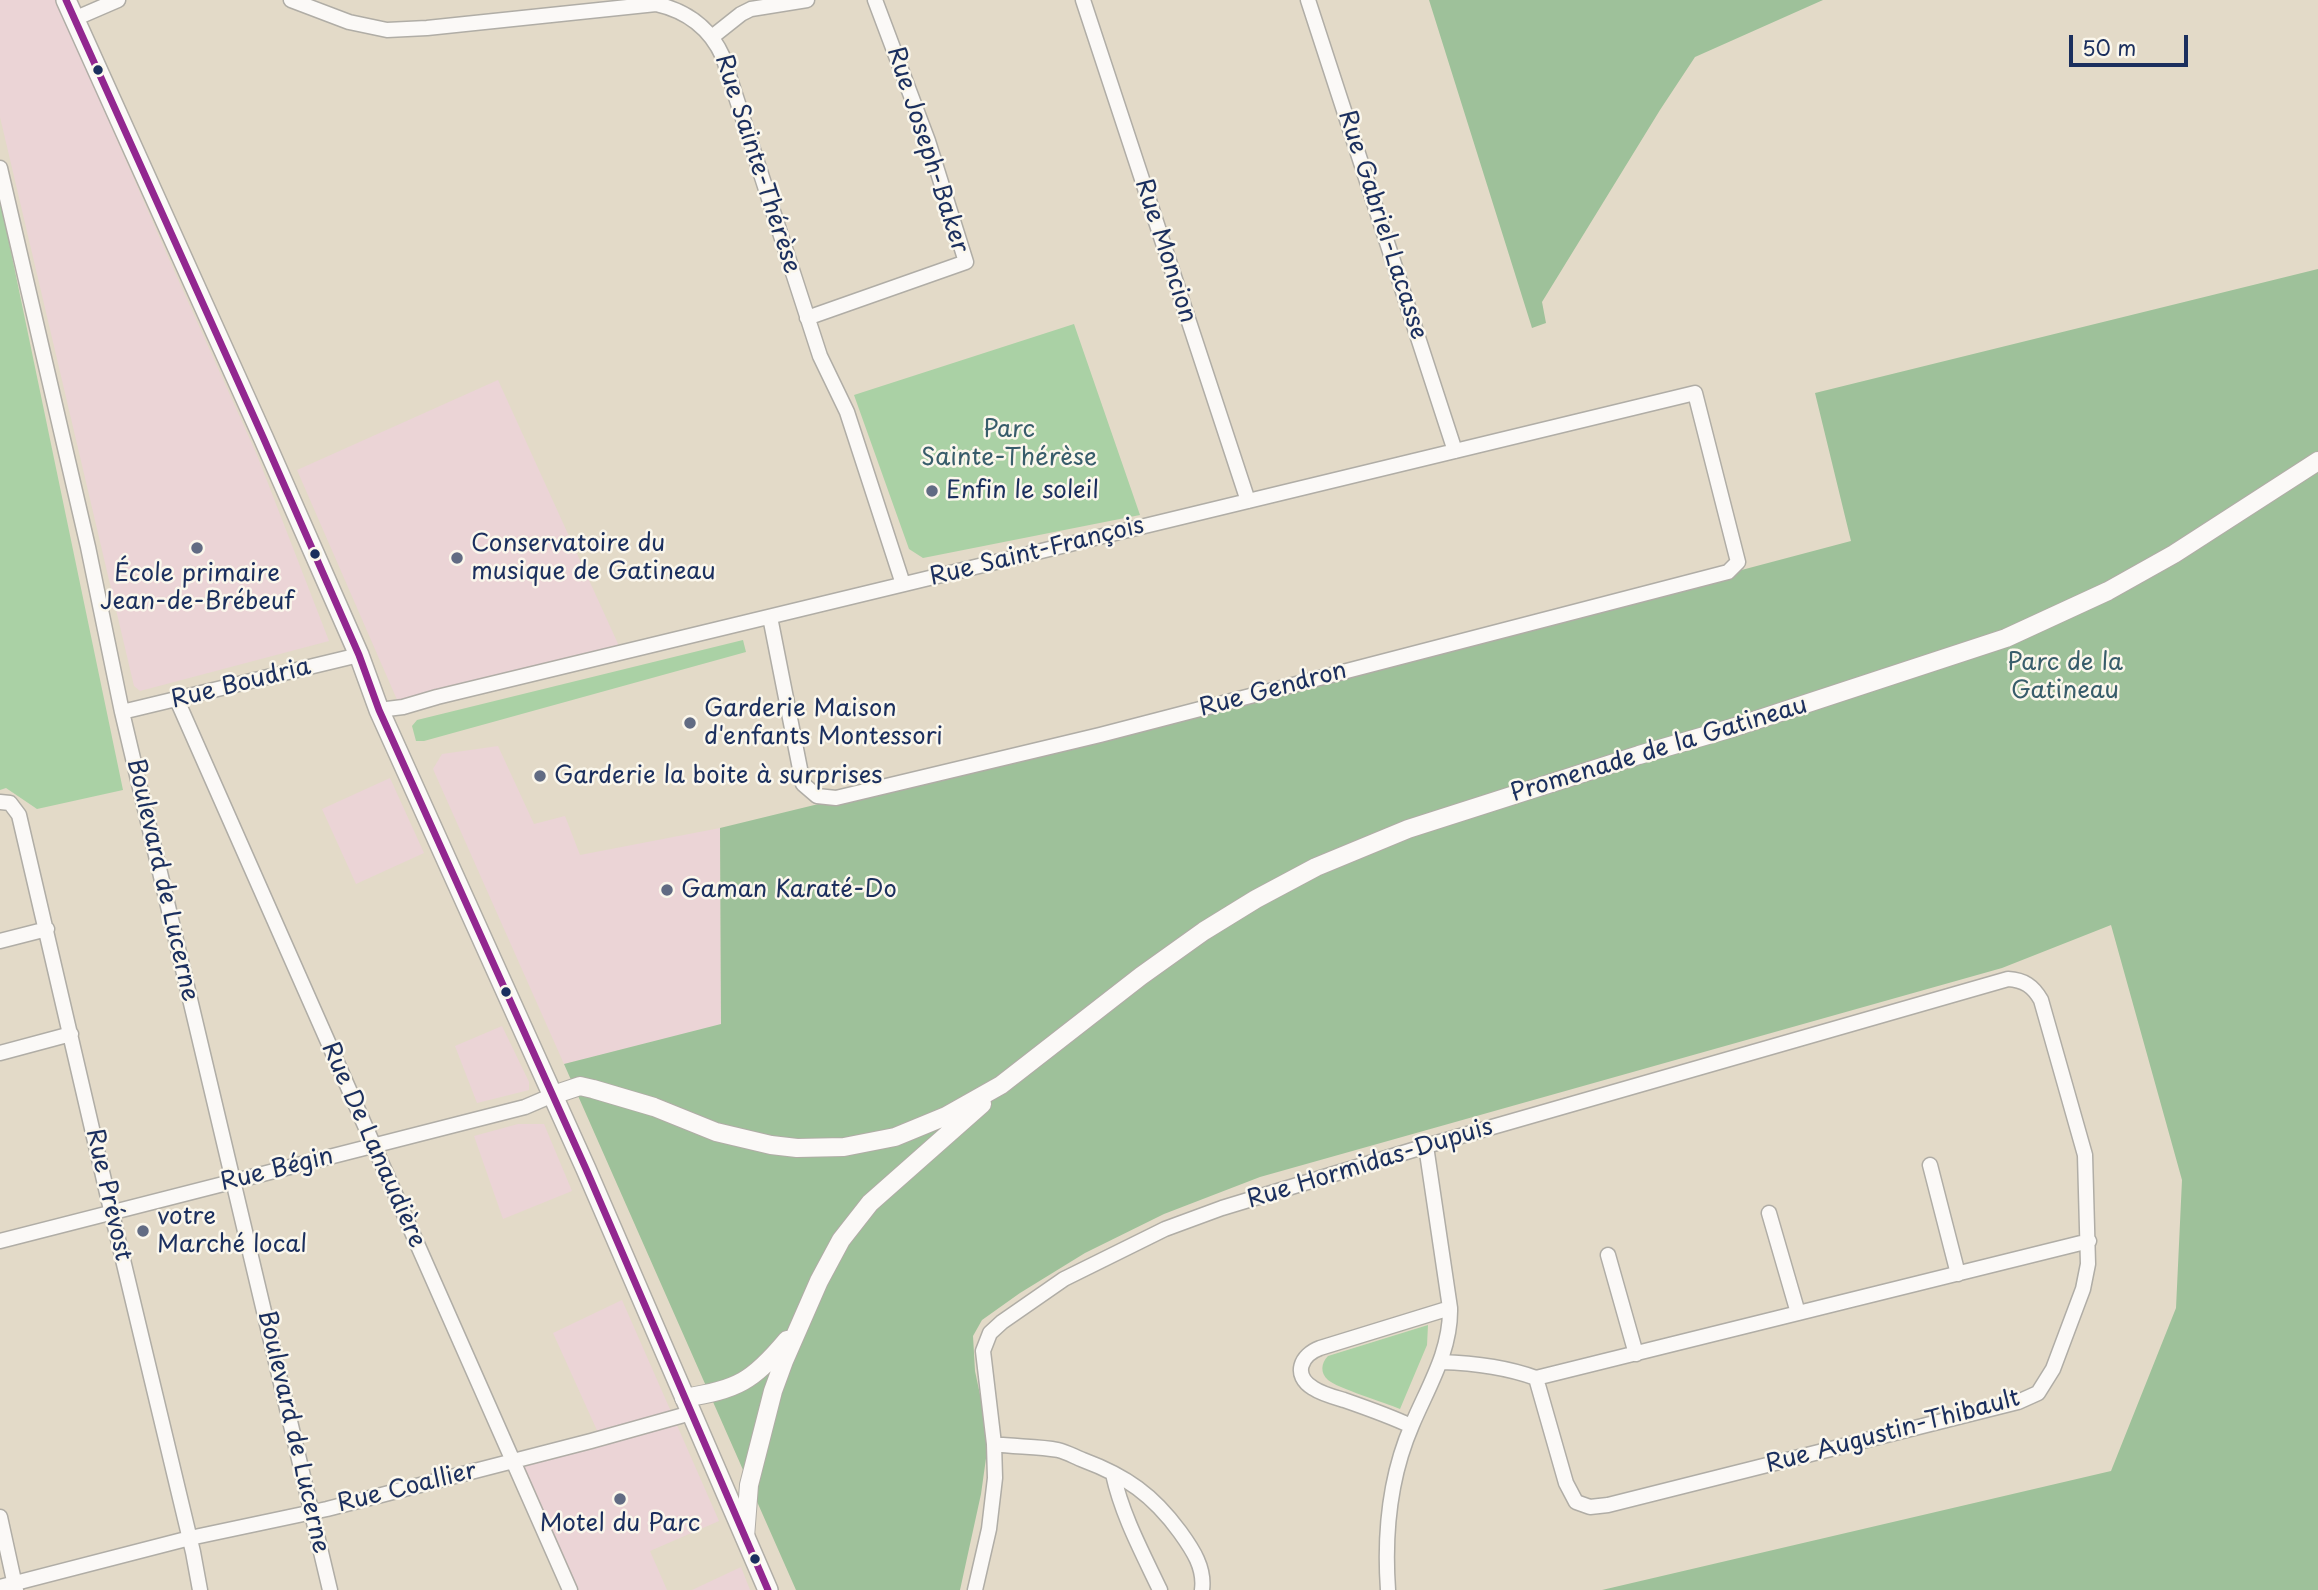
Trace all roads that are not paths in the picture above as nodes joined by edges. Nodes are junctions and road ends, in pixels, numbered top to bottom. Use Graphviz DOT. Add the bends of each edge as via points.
graph roads {
  1 [pos="66,0"];
  2 [pos="118,0"];
  3 [pos="292,0"];
  4 [pos="807,0"];
  5 [pos="875,0"];
  6 [pos="1083,0"];
  7 [pos="1308,0"];
  8 [pos="74,19"];
  9 [pos="712,37"];
  10 [pos="0,168"];
  11 [pos="807,318"];
  12 [pos="1695,393"];
  13 [pos="1455,450"];
  14 [pos="2318,461"];
  15 [pos="1248,501"];
  16 [pos="903,584"];
  17 [pos="770,617"];
  18 [pos="359,654"];
  19 [pos="177,700"];
  20 [pos="379,710"];
  21 [pos="122,712"];
  22 [pos="5,802"];
  23 [pos="47,929"];
  24 [pos="0,941"];
  25 [pos="2025,982"];
  26 [pos="71,1034"];
  27 [pos="0,1053"];
  28 [pos="1020,1070"];
  29 [pos="553,1095"];
  30 [pos="374,1146"];
  31 [pos="1426,1146"];
  32 [pos="1930,1165"];
  33 [pos="233,1181"];
  34 [pos="111,1212"];
  35 [pos="1769,1213"];
  36 [pos="0,1241"];
  37 [pos="2089,1241"];
  38 [pos="1608,1255"];
  39 [pos="1958,1274"];
  40 [pos="1450,1308"];
  41 [pos="1798,1313"];
  42 [pos="801,1323"];
  43 [pos="1636,1354"];
  44 [pos="1441,1362"];
  45 [pos="1536,1378"];
  46 [pos="688,1405"];
  47 [pos="1411,1426"];
  48 [pos="994,1444"];
  49 [pos="513,1461"];
  50 [pos="1114,1474"];
  51 [pos="311,1511"];
  52 [pos="0,1517"];
  53 [pos="745,1537"];
  54 [pos="190,1538"];
  55 [pos="0,1587"];
  56 [pos="16,1587"];
  57 [pos="200,1590"];
  58 [pos="330,1590"];
  59 [pos="570,1590"];
  60 [pos="768,1590"];
  61 [pos="975,1590"];
  62 [pos="1160,1590"];
  63 [pos="1202,1590"];
  64 [pos="1388,1590"];
  1 -- 8 [label="main road"];
  2 -- 8 [label="street"];
  3 -- 9 [label="street, Rue Sainte-Thérèse" via="349,22 387,30 656,4 688,16"];
  4 -- 9 [label="street" via="751,9"];
  5 -- 11 [label="street, Rue Joseph-Baker" via="967,262"];
  6 -- 15 [label="street, Rue Moncion"];
  7 -- 13 [label="street, Rue Gabriel-Lacasse"];
  8 -- 18 [label="main road"];
  9 -- 11 [label="street, Rue Sainte-Thérèse" via="723,57"];
  10 -- 21 [label="street, Boulevard de Lucerne"];
  11 -- 16 [label="street, Rue Sainte-Thérèse" via="847,412"];
  12 -- 13 [label="street, Rue Saint-François"];
  12 -- 17 [label="street, Rue Gendron" via="1738,562 1728,572 1100,735 836,798 817,796 803,784"];
  13 -- 15 [label="street, Rue Saint-François"];
  14 -- 28 [label="street, Promenade de la Gatineau" via="2163,560 2006,638 1420,825 1316,867 1204,931"];
  15 -- 16 [label="street, Rue Saint-François"];
  16 -- 17 [label="street, Rue Saint-François"];
  17 -- 20 [label="street, Rue Saint-François"];
  18 -- 19 [label="street, Rue Boudria"];
  18 -- 20 [label="main road"];
  19 -- 21 [label="street, Rue Boudria"];
  19 -- 30 [label="street, Rue De Lanaudière"];
  20 -- 29 [label="main road"];
  21 -- 33 [label="street, Boulevard de Lucerne"];
  22 -- 23 [label="street, Rue Prévost" via="19,815"];
  23 -- 24 [label="street"];
  23 -- 26 [label="street, Rue Prévost"];
  25 -- 31 [label="street, Rue Hormidas-Dupuis" via="2008,979"];
  25 -- 37 [label="street, Rue Augustin-Thibault" via="2041,1000 2085,1155"];
  26 -- 27 [label="street"];
  26 -- 34 [label="street, Rue Prévost"];
  28 -- 29 [label="street, Promenade de la Gatineau" via="919,1128 844,1147 797,1148 744,1139 580,1086"];
  28 -- 42 [label="street, Promenade de la Gatineau" via="886,1186 854,1220"];
  29 -- 30 [label="street, Rue Bégin" via="525,1107"];
  29 -- 46 [label="main road"];
  30 -- 33 [label="street, Rue Bégin"];
  30 -- 49 [label="street, Rue De Lanaudière"];
  31 -- 40 [label="street"];
  31 -- 48 [label="street, Rue Hormidas-Dupuis" via="1165,1229 1097,1261 1025,1305 990,1333 984,1351"];
  32 -- 39 [label="street"];
  33 -- 34 [label="street, Rue Bégin"];
  33 -- 51 [label="street, Boulevard de Lucerne"];
  34 -- 36 [label="street, Rue Bégin"];
  34 -- 54 [label="street, Rue Prévost"];
  35 -- 41 [label="street"];
  37 -- 39 [label="street"];
  37 -- 45 [label="street, Rue Augustin-Thibault" via="2083,1289 2053,1369 2044,1386 2029,1398 1608,1505 1590,1507 1576,1502"];
  38 -- 43 [label="street"];
  39 -- 41 [label="street"];
  40 -- 44 [label="street" via="1449,1337"];
  40 -- 47 [label="street" via="1320,1348 1304,1357 1301,1366 1302,1377 1315,1390"];
  41 -- 43 [label="street"];
  42 -- 46 [label="street, Promenade de la Gatineau" via="764,1368"];
  42 -- 53 [label="street, Promenade de la Gatineau" via="758,1443 748,1485"];
  43 -- 45 [label="street"];
  44 -- 45 [label="street" via="1487,1366"];
  44 -- 47 [label="street"];
  46 -- 49 [label="street, Rue Coallier"];
  46 -- 53 [label="main road"];
  47 -- 64 [label="street" via="1388,1507"];
  48 -- 50 [label="street" via="1059,1450"];
  48 -- 61 [label="street, Rue Hormidas-Dupuis" via="989,1529"];
  49 -- 51 [label="street, Rue Coallier"];
  49 -- 59 [label="street, Rue De Lanaudière"];
  50 -- 62 [label="street" via="1125,1515"];
  50 -- 63 [label="street" via="1137,1486 1165,1512 1199,1563"];
  51 -- 54 [label="street, Rue Coallier"];
  51 -- 58 [label="street, Boulevard de Lucerne"];
  52 -- 56 [label="street"];
  53 -- 60 [label="main road"];
  54 -- 56 [label="street, Rue Coallier"];
  54 -- 57 [label="street, Rue Prévost"];
  55 -- 56 [label="street, Rue Coallier"];
}
